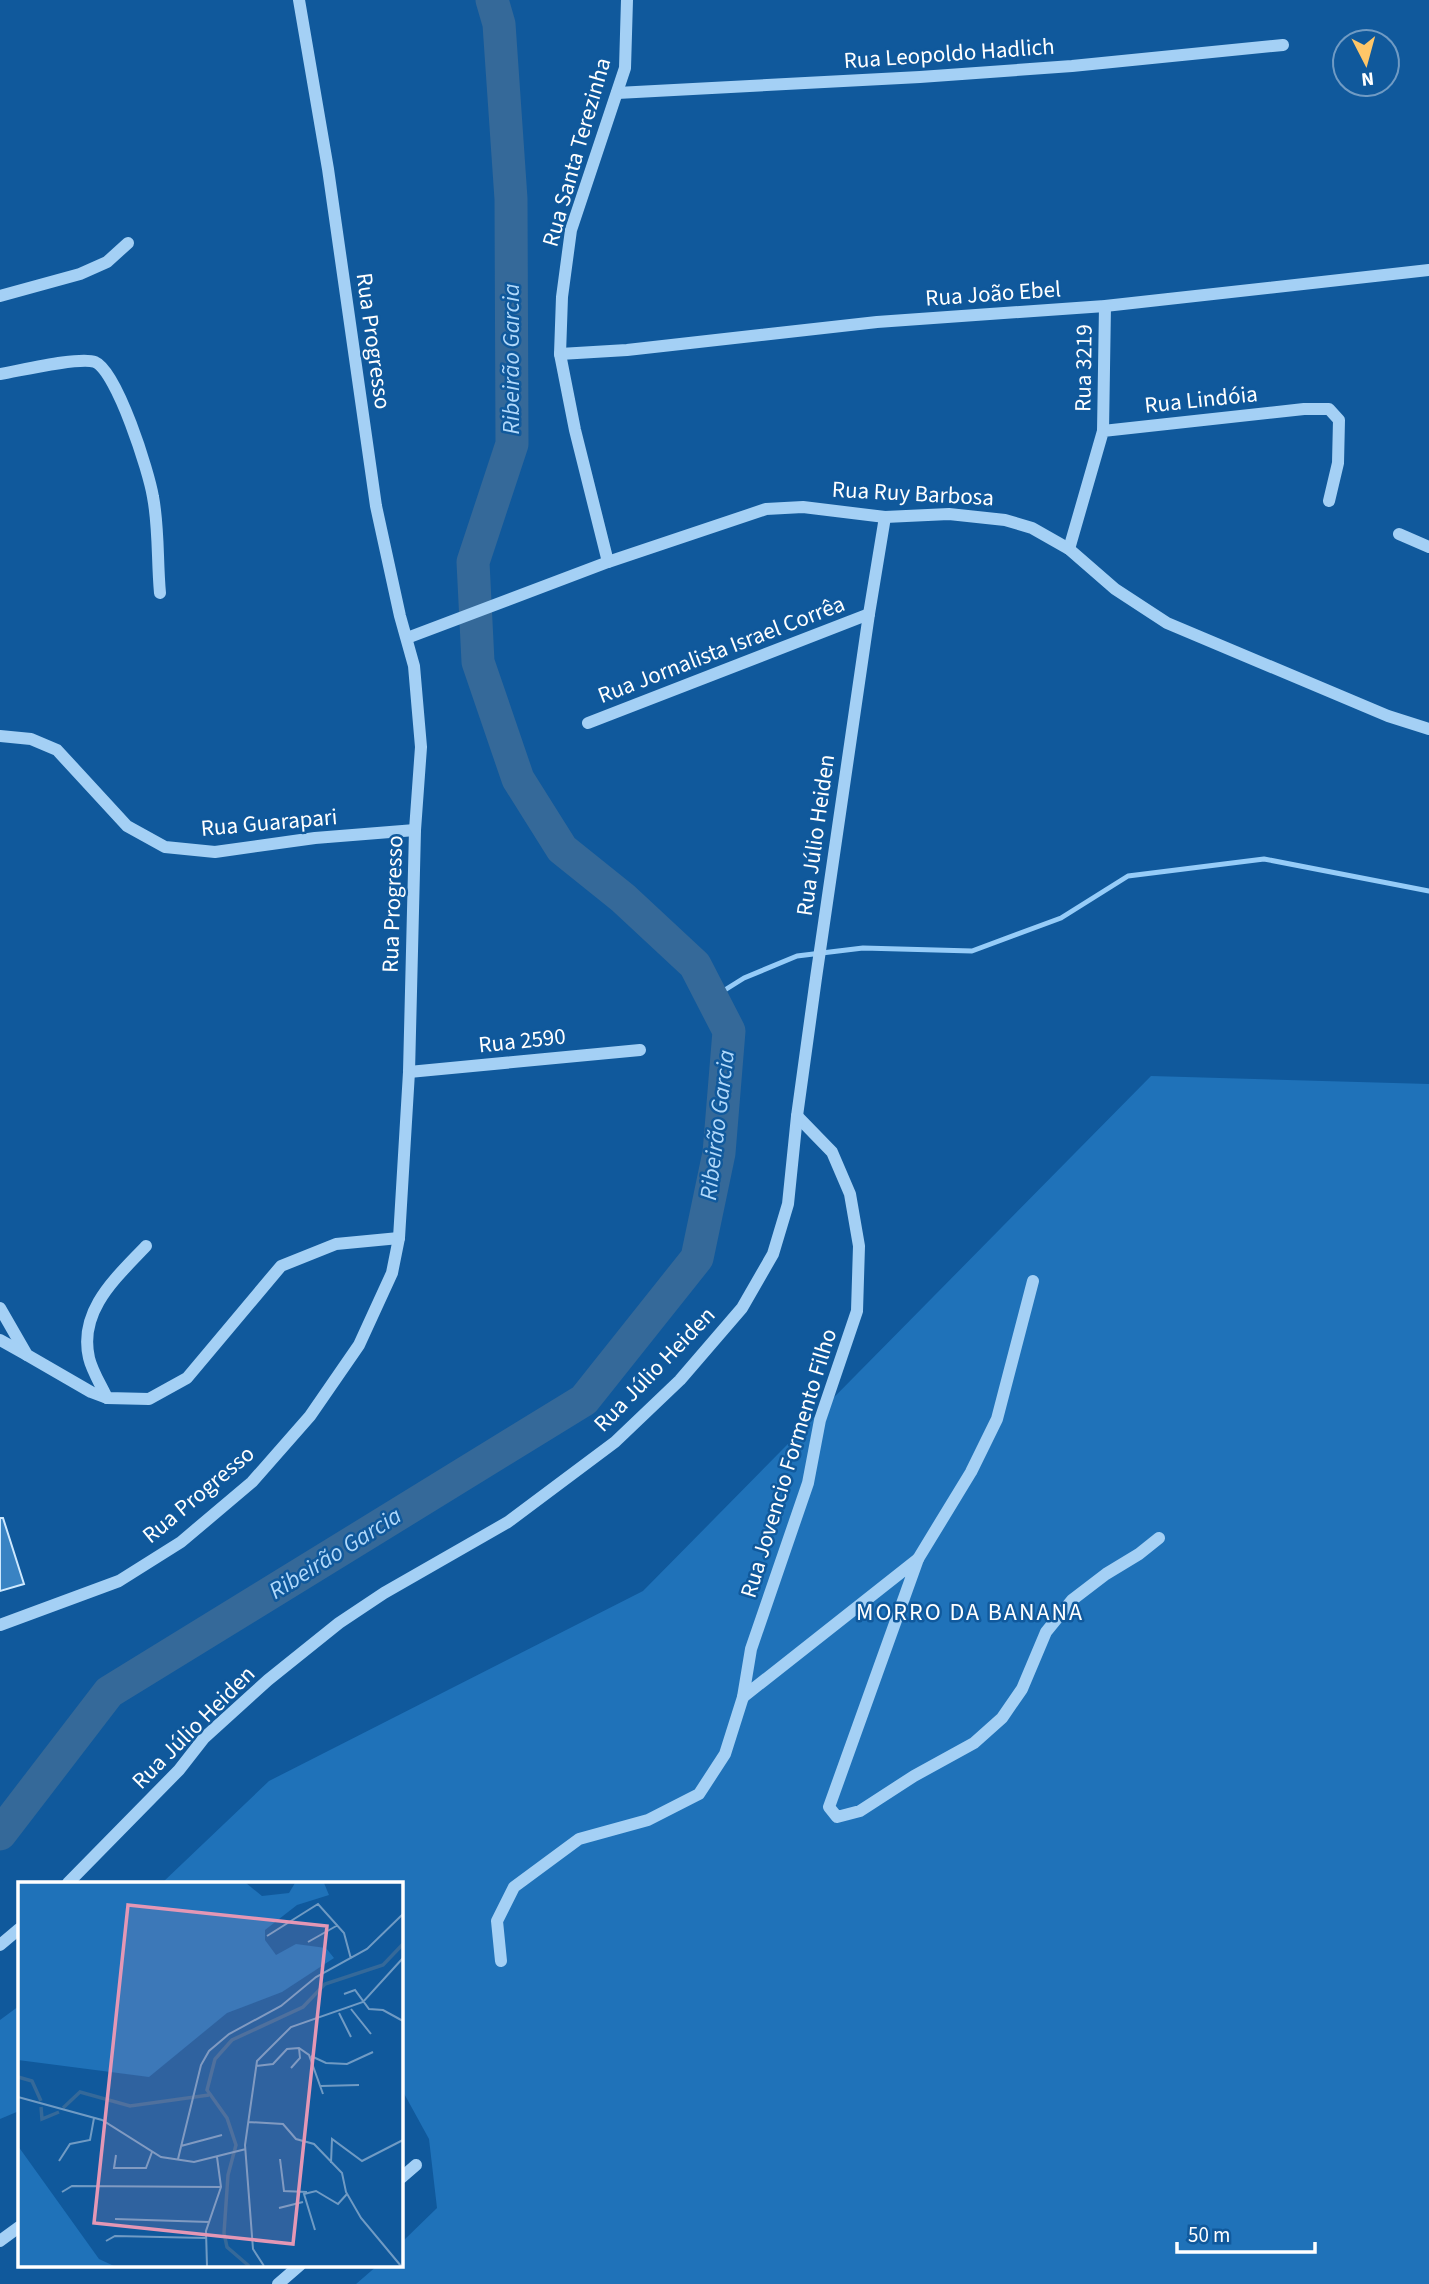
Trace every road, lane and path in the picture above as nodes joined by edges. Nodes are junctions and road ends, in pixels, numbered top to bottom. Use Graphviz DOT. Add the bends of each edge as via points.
graph roads {
  1 [pos="299,0"];
  2 [pos="627,0"];
  3 [pos="1283,45"];
  4 [pos="617,93"];
  5 [pos="128,243"];
  6 [pos="1429,270"];
  7 [pos="0,296"];
  8 [pos="1105,306"];
  9 [pos="560,354"];
  10 [pos="0,374"];
  11 [pos="1103,431"];
  12 [pos="1329,501"];
  13 [pos="885,517"];
  14 [pos="1399,534"];
  15 [pos="1429,547"];
  16 [pos="1069,549"];
  17 [pos="608,562"];
  18 [pos="160,593"];
  19 [pos="869,614"];
  20 [pos="407,638"];
  21 [pos="588,723"];
  22 [pos="1429,729"];
  23 [pos="0,736"];
  24 [pos="415,830"];
  25 [pos="640,1050"];
  26 [pos="408,1072"];
  27 [pos="797,1116"];
  28 [pos="399,1238"];
  29 [pos="146,1246"];
  30 [pos="1033,1281"];
  31 [pos="0,1308"];
  32 [pos="0,1340"];
  33 [pos="27,1355"];
  34 [pos="107,1398"];
  35 [pos="1160,1538"];
  36 [pos="918,1559"];
  37 [pos="0,1625"];
  38 [pos="743,1697"];
  39 [pos="69,1882"];
  40 [pos="18,1930"];
  41 [pos="0,1945"];
  42 [pos="501,1961"];
  43 [pos="416,2165"];
  44 [pos="402,2177"];
  45 [pos="18,2228"];
  46 [pos="0,2241"];
  47 [pos="299,2266"];
  48 [pos="278,2284"];
  1 -- 20 [label="street, Rua Progresso" via="376,506"];
  2 -- 4 [label="street, Rua Santa Terezinha" via="625,68"];
  3 -- 4 [label="street, Rua Leopoldo Hadlich" via="1072,66"];
  4 -- 9 [label="street, Rua Santa Terezinha" via="571,230"];
  5 -- 7 [label="street" via="107,262 79,274"];
  6 -- 8 [label="street, Rua João Ebel"];
  8 -- 9 [label="street, Rua João Ebel" via="877,322"];
  8 -- 11 [label="street, Rua 3219"];
  9 -- 17 [label="street, Rua Santa Terezinha"];
  10 -- 18 [label="street" via="77,361 93,361 104,368 136,436 153,496"];
  11 -- 12 [label="street, Rua Lindóia" via="1329,409 1339,420 1338,463"];
  11 -- 16 [label="street"];
  13 -- 16 [label="street, Rua Ruy Barbosa" via="949,514 1005,520 1032,528"];
  13 -- 17 [label="street, Rua Ruy Barbosa" via="803,507 766,509"];
  13 -- 19 [label="street, Rua Júlio Heiden"];
  14 -- 15 [label="street"];
  16 -- 22 [label="street, Rua Ruy Barbosa" via="1115,589 1167,623"];
  17 -- 20 [label="street, Rua Ruy Barbosa"];
  19 -- 21 [label="street, Rua Jornalista Israel Corrêa"];
  19 -- 27 [label="street, Rua Júlio Heiden"];
  20 -- 24 [label="street, Rua Progresso" via="421,747"];
  23 -- 24 [label="street, Rua Guarapari" via="31,739 57,750 127,826 165,847 215,852"];
  24 -- 26 [label="street, Rua Progresso"];
  25 -- 26 [label="street, Rua 2590"];
  26 -- 28 [label="street, Rua Progresso"];
  27 -- 38 [label="street, Rua Jovencio Formento Filho" via="832,1152 850,1194 859,1246 857,1311 820,1420 808,1483 751,1649"];
  27 -- 39 [label="street, Rua Júlio Heiden" via="788,1204 773,1254 741,1308 680,1380 615,1442 540,1500 372,1601 268,1680 204,1738 179,1770"];
  28 -- 34 [label="street" via="336,1244 281,1266 187,1378 149,1399"];
  28 -- 37 [label="street, Rua Progresso" via="392,1273 359,1345 310,1416 252,1482 181,1542 120,1581"];
  29 -- 34 [label="street" via="102,1293 89,1327 89,1357"];
  30 -- 36 [label="street" via="997,1419"];
  31 -- 33 [label="street"];
  32 -- 33 [label="street"];
  33 -- 34 [label="street"];
  35 -- 36 [label="street" via="1072,1600 1046,1632 1022,1689 1002,1718 974,1743 860,1811 837,1817 829,1808"];
  36 -- 38 [label="street"];
  38 -- 42 [label="street, Rua Jovencio Formento Filho" via="725,1754 699,1794 648,1820 579,1839 514,1886 497,1920"];
  40 -- 41 [label="street"];
  43 -- 44 [label="street"];
  45 -- 46 [label="street"];
  47 -- 48 [label="street"];
}
